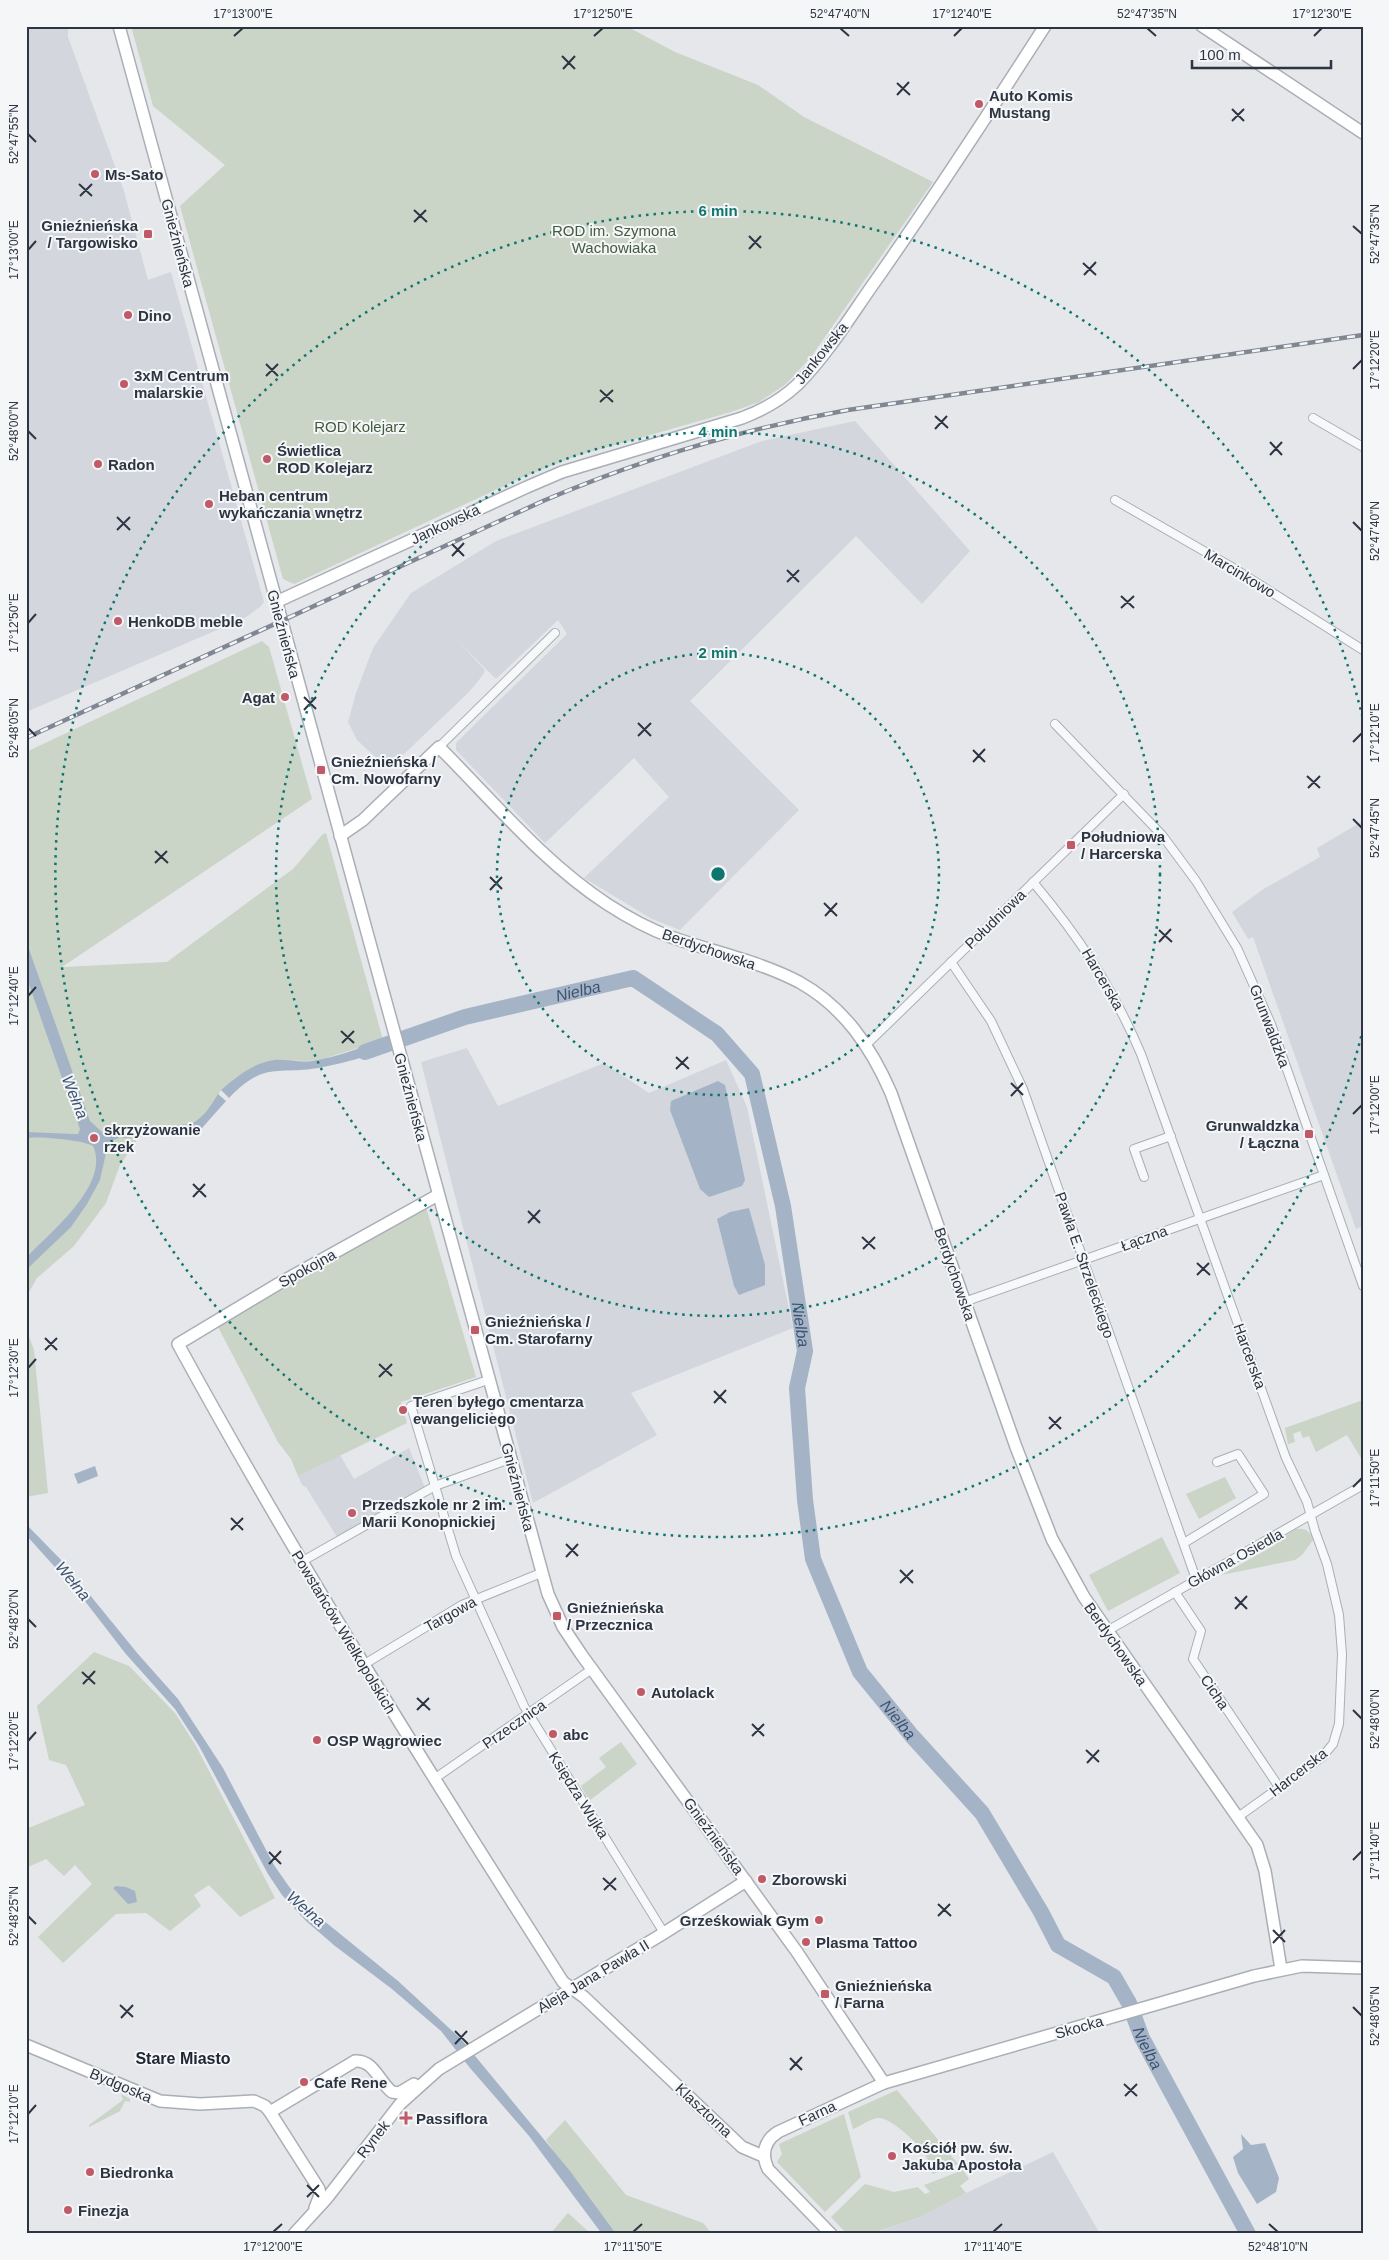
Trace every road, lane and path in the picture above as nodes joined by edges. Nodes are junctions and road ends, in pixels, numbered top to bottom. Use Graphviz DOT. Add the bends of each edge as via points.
graph roads {
  1 [pos="119,26"];
  2 [pos="1045,26"];
  3 [pos="1202,26"];
  4 [pos="1363,133"];
  5 [pos="1313,418"];
  6 [pos="1363,447"];
  7 [pos="1115,500"];
  8 [pos="276,602"];
  9 [pos="555,633"];
  10 [pos="1363,650"];
  11 [pos="1055,724"];
  12 [pos="439,747"];
  13 [pos="1124,794"];
  14 [pos="340,836"];
  15 [pos="1033,882"];
  16 [pos="951,962"];
  17 [pos="866,1044"];
  18 [pos="1172,1136"];
  19 [pos="1324,1175"];
  20 [pos="1144,1177"];
  21 [pos="438,1195"];
  22 [pos="1200,1218"];
  23 [pos="1084,1260"];
  24 [pos="1363,1286"];
  25 [pos="964,1302"];
  26 [pos="178,1344"];
  27 [pos="488,1380"];
  28 [pos="506,1461"];
  29 [pos="1217,1462"];
  30 [pos="1363,1485"];
  31 [pos="435,1486"];
  32 [pos="1311,1515"];
  33 [pos="1184,1543"];
  34 [pos="301,1562"];
  35 [pos="541,1573"];
  36 [pos="1196,1579"];
  37 [pos="1175,1592"];
  38 [pos="474,1600"];
  39 [pos="1107,1631"];
  40 [pos="363,1665"];
  41 [pos="592,1669"];
  42 [pos="529,1714"];
  43 [pos="434,1779"];
  44 [pos="1280,1788"];
  45 [pos="1238,1817"];
  46 [pos="746,1881"];
  47 [pos="664,1934"];
  48 [pos="1363,1968"];
  49 [pos="1281,1969"];
  50 [pos="572,1988"];
  51 [pos="29,2044"];
  52 [pos="439,2069"];
  53 [pos="884,2083"];
  54 [pos="270,2112"];
  55 [pos="764,2156"];
  56 [pos="314,2212"];
  57 [pos="294,2234"];
  58 [pos="831,2234"];
  1 -- 8 [label="street, Gnieźnieńska"];
  2 -- 8 [label="street, Jankowska" via="941,187 836,337 809,372 784,396 742,418 527,486"];
  3 -- 4 [label="street"];
  5 -- 6 [label="street"];
  7 -- 10 [label="street, Marcinkowo" via="1230,566"];
  8 -- 14 [label="street, Gnieźnieńska"];
  9 -- 12 [label="street"];
  11 -- 13 [label="street, Grunwaldzka"];
  12 -- 14 [label="street" via="363,820"];
  12 -- 17 [label="street, Berdychowska" via="544,854 584,888 653,930 760,965 800,983 837,1010"];
  13 -- 15 [label="street, Południowa"];
  13 -- 19 [label="street, Grunwaldzka" via="1162,835 1196,881 1237,948 1271,1024"];
  14 -- 21 [label="street, Gnieźnieńska"];
  15 -- 16 [label="street, Południowa"];
  15 -- 18 [label="street, Harcerska" via="1083,945 1108,985 1142,1054"];
  16 -- 17 [label="street, Południowa"];
  16 -- 23 [label="street, Pawła E. Strzeleckiego" via="991,1021 1014,1068"];
  17 -- 25 [label="street, Berdychowska" via="891,1093"];
  18 -- 20 [label="street" via="1134,1149"];
  18 -- 22 [label="street, Harcerska"];
  19 -- 22 [label="street, Łączna"];
  19 -- 24 [label="street, Grunwaldzka"];
  21 -- 26 [label="street, Spokojna"];
  21 -- 27 [label="street, Gnieźnieńska"];
  22 -- 23 [label="street, Łączna"];
  22 -- 32 [label="street, Harcerska" via="1286,1458"];
  23 -- 25 [label="street, Łączna"];
  23 -- 33 [label="street, Pawła E. Strzeleckiego"];
  25 -- 39 [label="street, Berdychowska" via="1037,1506 1067,1569"];
  26 -- 34 [label="street, Powstańców Wielkopolskich"];
  27 -- 28 [label="street, Gnieźnieńska"];
  27 -- 31 [label="street, Księdza Wujka" via="411,1406"];
  28 -- 31 [label="street"];
  28 -- 35 [label="street, Gnieźnieńska"];
  29 -- 33 [label="street" via="1238,1454 1264,1494"];
  30 -- 32 [label="street, Główna Osiedla"];
  31 -- 34 [label="street"];
  31 -- 38 [label="street, Księdza Wujka" via="456,1556"];
  32 -- 36 [label="street, Główna Osiedla"];
  32 -- 44 [label="street, Harcerska" via="1340,1615 1339,1724 1328,1751"];
  33 -- 36 [label="street, Pawła E. Strzeleckiego"];
  34 -- 40 [label="street, Powstańców Wielkopolskich"];
  35 -- 38 [label="street, Targowa"];
  35 -- 41 [label="street, Gnieźnieńska" via="557,1616"];
  36 -- 37 [label="street, Główna Osiedla"];
  37 -- 39 [label="street, Główna Osiedla"];
  37 -- 44 [label="street, Cicha" via="1201,1632 1193,1659"];
  38 -- 40 [label="street, Targowa"];
  38 -- 42 [label="street, Księdza Wujka"];
  39 -- 45 [label="street, Berdychowska"];
  40 -- 43 [label="street, Powstańców Wielkopolskich"];
  41 -- 42 [label="street, Przecznica"];
  41 -- 46 [label="street, Gnieźnieńska"];
  42 -- 43 [label="street, Przecznica"];
  42 -- 47 [label="street, Księdza Wujka"];
  43 -- 50 [label="street, Powstańców Wielkopolskich" via="563,1982"];
  44 -- 45 [label="street, Harcerska"];
  45 -- 49 [label="street, Berdychowska" via="1262,1857"];
  46 -- 47 [label="street, Aleja Jana Pawła II"];
  46 -- 53 [label="street, Gnieźnieńska"];
  47 -- 50 [label="street, Aleja Jana Pawła II"];
  48 -- 49 [label="street, Skocka" via="1315,1966"];
  49 -- 53 [label="street, Skocka"];
  50 -- 52 [label="street, Aleja Jana Pawła II"];
  50 -- 55 [label="street, Klasztorna" via="742,2146"];
  51 -- 54 [label="street, Bydgoska" via="152,2099 200,2104 254,2102"];
  52 -- 54 [label="street" via="396,2093 388,2089 366,2063 355,2061"];
  52 -- 56 [label="street, Rynek" via="400,2104"];
  53 -- 55 [label="street, Farna" via="778,2132 767,2142"];
  54 -- 56 [label="street" via="318,2189 320,2195"];
  55 -- 58 [label="street" via="770,2172"];
  56 -- 57 [label="street, Rynek"];
}
